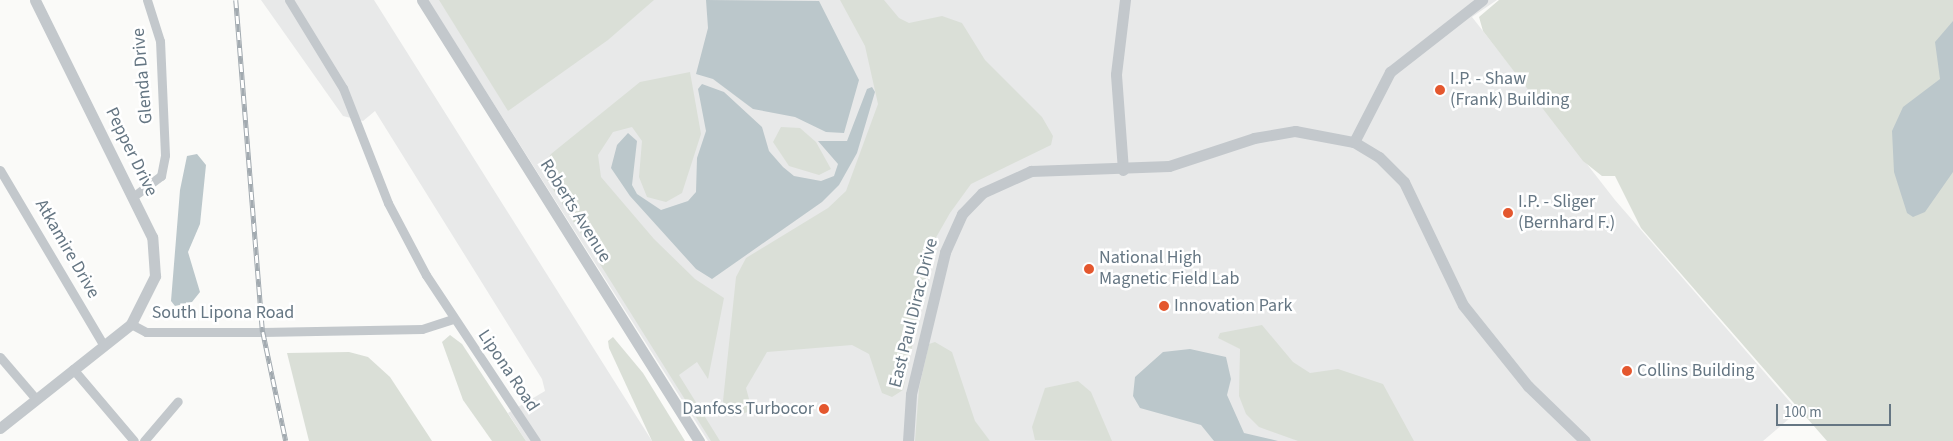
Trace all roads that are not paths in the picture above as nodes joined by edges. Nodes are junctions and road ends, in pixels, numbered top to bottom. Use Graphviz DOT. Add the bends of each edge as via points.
graph roads {
  1 [pos="35,0"];
  2 [pos="148,0"];
  3 [pos="289,0"];
  4 [pos="422,0"];
  5 [pos="1125,0"];
  6 [pos="1482,0"];
  7 [pos="1354,142"];
  8 [pos="0,170"];
  9 [pos="1123,170"];
  10 [pos="134,196"];
  11 [pos="452,319"];
  12 [pos="131,324"];
  13 [pos="104,346"];
  14 [pos="0,357"];
  15 [pos="73,369"];
  16 [pos="36,399"];
  17 [pos="178,401"];
  18 [pos="0,428"];
  19 [pos="134,441"];
  20 [pos="144,441"];
  21 [pos="536,441"];
  22 [pos="699,441"];
  23 [pos="908,441"];
  24 [pos="1585,441"];
  1 -- 10 [label="street, Pepper Drive"];
  2 -- 10 [label="street, Glenda Drive" via="160,41 165,155 161,176"];
  3 -- 11 [label="street, Lipona Road" via="343,88 388,203"];
  4 -- 22 [label="street, Roberts Avenue"];
  5 -- 9 [label="street" via="1116,88"];
  6 -- 7 [label="street" via="1390,72"];
  7 -- 9 [label="street, East Paul Dirac Drive" via="1330,134 1287,131 1168,166"];
  7 -- 24 [label="street, East Paul Dirac Drive" via="1379,157 1404,182 1468,313 1528,386"];
  8 -- 13 [label="street, Atkamire Drive"];
  9 -- 23 [label="street, East Paul Dirac Drive" via="1050,170 1014,176 986,189 962,214 945,252 911,394"];
  10 -- 12 [label="street, Pepper Drive" via="156,256 151,292"];
  11 -- 12 [label="street, South Lipona Road" via="422,329 263,332 146,332"];
  11 -- 21 [label="street, Lipona Road"];
  12 -- 13 [label="street, South Lipona Road"];
  13 -- 15 [label="street, South Lipona Road"];
  14 -- 16 [label="street"];
  15 -- 16 [label="street, South Lipona Road"];
  15 -- 19 [label="street"];
  16 -- 18 [label="street, South Lipona Road"];
  17 -- 20 [label="street"];
}
